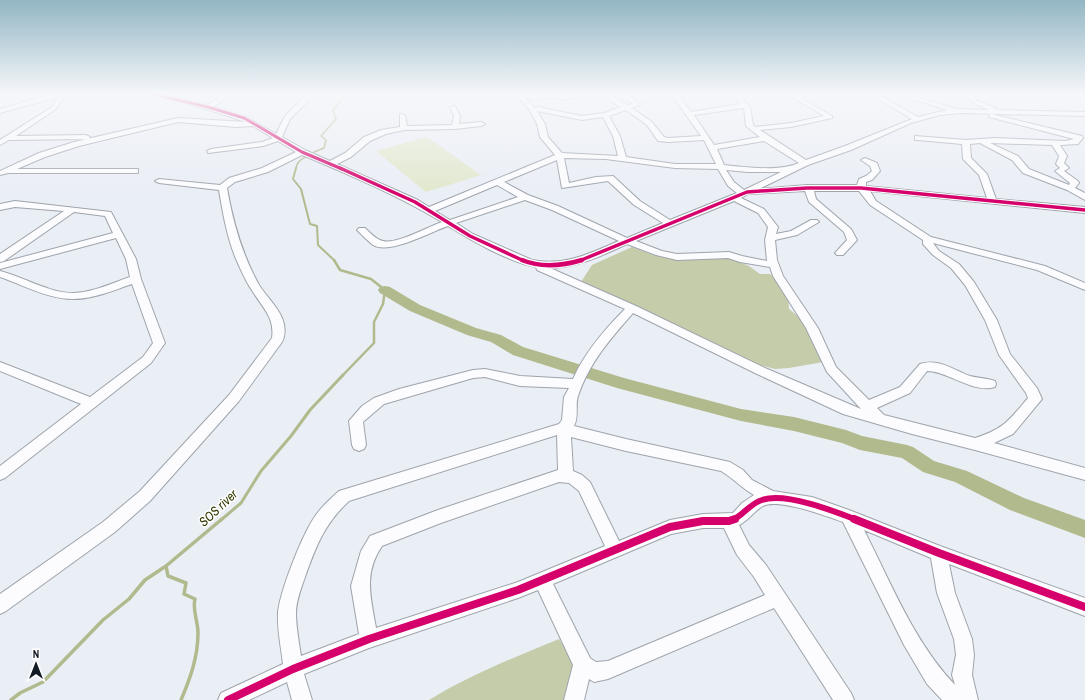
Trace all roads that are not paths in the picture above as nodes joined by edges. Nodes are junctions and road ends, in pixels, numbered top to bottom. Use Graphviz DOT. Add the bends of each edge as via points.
graph roads {
  1 [pos="25,127"];
  2 [pos="153,127"];
  3 [pos="260,127"];
  4 [pos="283,127"];
  5 [pos="455,127"];
  6 [pos="542,127"];
  7 [pos="612,127"];
  8 [pos="652,127"];
  9 [pos="698,127"];
  10 [pos="752,127"];
  11 [pos="776,127"];
  12 [pos="899,127"];
  13 [pos="1031,127"];
  14 [pos="404,128"];
  15 [pos="754,129"];
  16 [pos="0,135"];
  17 [pos="11,136"];
  18 [pos="109,137"];
  19 [pos="277,138"];
  20 [pos="705,138"];
  21 [pos="765,138"];
  22 [pos="918,138"];
  23 [pos="1082,139"];
  24 [pos="978,140"];
  25 [pos="966,142"];
  26 [pos="0,143"];
  27 [pos="1055,143"];
  28 [pos="712,148"];
  29 [pos="211,151"];
  30 [pos="302,152"];
  31 [pos="560,156"];
  32 [pos="622,158"];
  33 [pos="865,160"];
  34 [pos="805,163"];
  35 [pos="330,164"];
  36 [pos="720,168"];
  37 [pos="794,169"];
  38 [pos="135,171"];
  39 [pos="1,173"];
  40 [pos="159,181"];
  41 [pos="497,182"];
  42 [pos="223,188"];
  43 [pos="807,188"];
  44 [pos="861,188"];
  45 [pos="1070,188"];
  46 [pos="741,194"];
  47 [pos="525,197"];
  48 [pos="1085,197"];
  49 [pos="993,200"];
  50 [pos="0,207"];
  51 [pos="72,210"];
  52 [pos="429,210"];
  53 [pos="1085,210"];
  54 [pos="814,222"];
  55 [pos="449,223"];
  56 [pos="670,224"];
  57 [pos="362,230"];
  58 [pos="118,235"];
  59 [pos="771,237"];
  60 [pos="928,239"];
  61 [pos="627,241"];
  62 [pos="840,253"];
  63 [pos="0,259"];
  64 [pos="529,263"];
  65 [pos="774,265"];
  66 [pos="0,266"];
  67 [pos="0,274"];
  68 [pos="136,279"];
  69 [pos="1085,287"];
  70 [pos="632,308"];
  71 [pos="0,366"];
  72 [pos="581,376"];
  73 [pos="990,384"];
  74 [pos="92,403"];
  75 [pos="867,407"];
  76 [pos="880,420"];
  77 [pos="564,428"];
  78 [pos="975,444"];
  79 [pos="359,445"];
  80 [pos="0,474"];
  81 [pos="1085,474"];
  82 [pos="566,476"];
  83 [pos="771,497"];
  84 [pos="849,517"];
  85 [pos="729,521"];
  86 [pos="616,550"];
  87 [pos="939,553"];
  88 [pos="542,579"];
  89 [pos="778,598"];
  90 [pos="0,606"];
  91 [pos="1085,607"];
  92 [pos="369,640"];
  93 [pos="582,665"];
  94 [pos="293,669"];
  95 [pos="228,700"];
  96 [pos="302,700"];
  97 [pos="574,700"];
  98 [pos="844,700"];
  99 [pos="955,700"];
  100 [pos="968,700"];
  1 -- 17 [label="street"];
  2 -- 18 [label="street"];
  3 -- 19 [label="street"];
  4 -- 19 [label="street"];
  5 -- 14 [label="street"];
  6 -- 31 [label="street" via="544,137"];
  7 -- 32 [label="street"];
  8 -- 20 [label="street" via="663,140"];
  9 -- 20 [label="street"];
  10 -- 15 [label="street"];
  11 -- 15 [label="street"];
  12 -- 34 [label="street"];
  13 -- 23 [label="street"];
  14 -- 35 [label="street" via="372,136 348,155"];
  15 -- 21 [label="street"];
  16 -- 17 [label="street"];
  17 -- 18 [label="street"];
  17 -- 26 [label="street"];
  18 -- 39 [label="street" via="47,154"];
  19 -- 29 [label="street" via="264,144"];
  19 -- 30 [label="street"];
  20 -- 28 [label="street"];
  21 -- 28 [label="street"];
  21 -- 34 [label="street"];
  22 -- 25 [label="street"];
  23 -- 27 [label="street"];
  24 -- 25 [label="street"];
  24 -- 27 [label="street"];
  24 -- 45 [label="street" via="1015,158 1026,171"];
  25 -- 49 [label="street" via="967,159 983,174"];
  27 -- 45 [label="street" via="1063,153 1060,164 1065,168 1059,171 1075,183"];
  28 -- 36 [label="street"];
  30 -- 35 [label="street"];
  30 -- 42 [label="street" via="260,172 232,180"];
  31 -- 32 [label="street"];
  31 -- 41 [label="street"];
  31 -- 56 [label="street" via="565,186 610,178 633,200"];
  32 -- 36 [label="street" via="675,166"];
  33 -- 44 [label="street" via="874,165 876,171 862,181"];
  34 -- 37 [label="street"];
  35 -- 52 [label="street"];
  36 -- 37 [label="street"];
  36 -- 46 [label="street" via="728,182"];
  37 -- 46 [label="street"];
  38 -- 39 [label="street" via="48,170"];
  40 -- 42 [label="street"];
  41 -- 47 [label="street"];
  41 -- 52 [label="street"];
  42 -- 90 [label="street" via="234,239 258,292 268,303 277,320 280,330 278,339 234,398 146,496"];
  43 -- 44 [label="street"];
  43 -- 46 [label="street"];
  43 -- 62 [label="street" via="812,200 848,231 852,240"];
  44 -- 49 [label="street"];
  44 -- 60 [label="street" via="873,202"];
  45 -- 48 [label="street"];
  46 -- 56 [label="street"];
  46 -- 59 [label="street" via="761,211 773,227"];
  47 -- 55 [label="street"];
  47 -- 61 [label="street"];
  49 -- 53 [label="street"];
  50 -- 51 [label="street" via="15,204"];
  51 -- 58 [label="street" via="108,214"];
  51 -- 63 [label="street"];
  52 -- 55 [label="street"];
  54 -- 59 [label="street" via="795,234"];
  55 -- 57 [label="street" via="409,240 387,244 374,241"];
  55 -- 64 [label="street" via="470,236"];
  56 -- 61 [label="street"];
  58 -- 66 [label="street"];
  58 -- 68 [label="street" via="130,259"];
  59 -- 65 [label="street"];
  60 -- 69 [label="street" via="1041,268"];
  60 -- 78 [label="street" via="932,249 955,266 970,284 991,320 1005,355 1032,391 1035,399 1008,430"];
  61 -- 64 [label="street" via="572,264 554,266"];
  61 -- 65 [label="street" via="677,257 720,254"];
  64 -- 70 [label="street"];
  65 -- 75 [label="street" via="778,276 812,328 831,369"];
  67 -- 68 [label="street" via="74,296"];
  68 -- 74 [label="street" via="158,339 157,348 147,360"];
  70 -- 72 [label="street" via="604,338"];
  70 -- 76 [label="street" via="816,397"];
  71 -- 74 [label="street"];
  72 -- 77 [label="street" via="571,398 569,422"];
  72 -- 79 [label="street" via="520,381 485,373 468,375 386,399 367,410 356,421"];
  73 -- 75 [label="street" via="968,380 938,367 924,367 905,390"];
  74 -- 80 [label="street"];
  75 -- 76 [label="street"];
  76 -- 78 [label="street"];
  77 -- 82 [label="street"];
  77 -- 83 [label="street" via="626,445 725,466 738,474 747,484"];
  77 -- 94 [label="street" via="355,492 337,502 318,526 289,599 286,614"];
  78 -- 81 [label="street"];
  82 -- 86 [label="street" via="581,482 585,487"];
  82 -- 92 [label="street" via="559,476 475,504 376,541 369,551 360,586"];
  83 -- 84 [label="street" via="812,504"];
  83 -- 85 [label="street" via="760,500 747,508 738,518"];
  84 -- 87 [label="street"];
  84 -- 99 [label="street" via="910,639 934,677"];
  85 -- 86 [label="street" via="703,521 670,527"];
  85 -- 89 [label="street" via="743,550"];
  86 -- 88 [label="street"];
  87 -- 91 [label="street"];
  87 -- 100 [label="street" via="946,593 963,639 965,655 962,675"];
  88 -- 92 [label="street" via="518,590"];
  88 -- 93 [label="street"];
  89 -- 93 [label="street" via="608,670 594,672"];
  89 -- 98 [label="street"];
  92 -- 94 [label="street"];
  93 -- 97 [label="street"];
  94 -- 95 [label="street"];
  94 -- 96 [label="street"];
}
